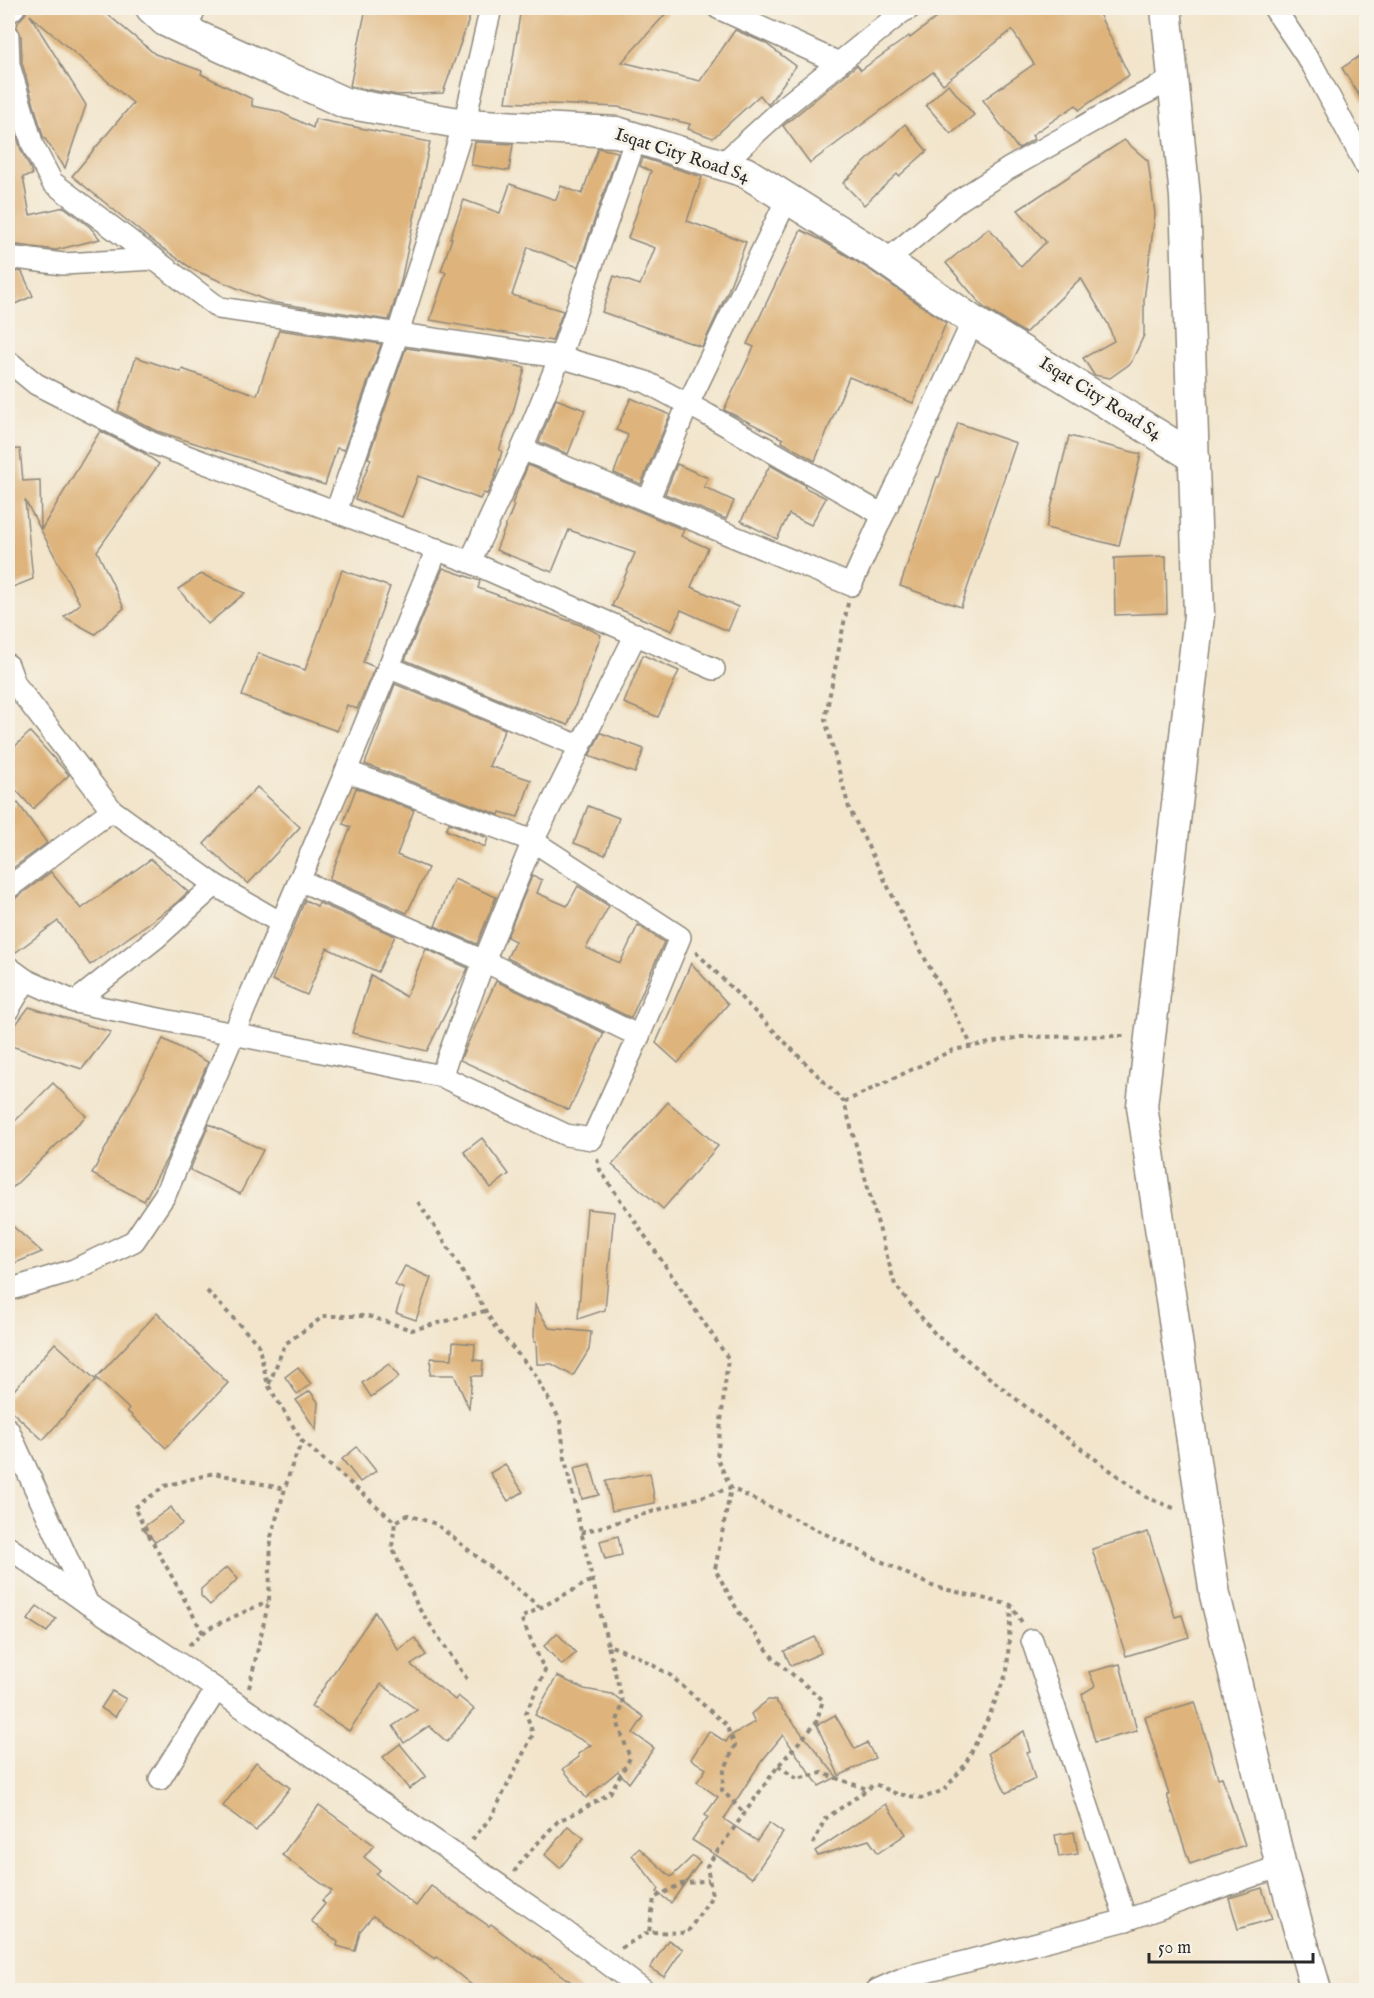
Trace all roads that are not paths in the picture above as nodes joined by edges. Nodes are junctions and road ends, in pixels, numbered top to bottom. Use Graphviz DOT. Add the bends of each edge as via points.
graph roads {
  1 [pos="14,8"];
  2 [pos="151,8"];
  3 [pos="491,8"];
  4 [pos="718,8"];
  5 [pos="910,8"];
  6 [pos="1166,8"];
  7 [pos="1274,8"];
  8 [pos="8,13"];
  9 [pos="190,20"];
  10 [pos="8,36"];
  11 [pos="839,63"];
  12 [pos="1173,79"];
  13 [pos="464,124"];
  14 [pos="636,138"];
  15 [pos="721,165"];
  16 [pos="1366,166"];
  17 [pos="788,199"];
  18 [pos="155,259"];
  19 [pos="886,261"];
  20 [pos="8,262"];
  21 [pos="973,321"];
  22 [pos="398,333"];
  23 [pos="560,357"];
  24 [pos="11,367"];
  25 [pos="688,404"];
  26 [pos="522,449"];
  27 [pos="1194,457"];
  28 [pos="648,501"];
  29 [pos="336,512"];
  30 [pos="883,515"];
  31 [pos="437,549"];
  32 [pos="470,562"];
  33 [pos="636,634"];
  34 [pos="388,668"];
  35 [pos="714,669"];
  36 [pos="10,679"];
  37 [pos="579,746"];
  38 [pos="346,771"];
  39 [pos="112,810"];
  40 [pos="533,841"];
  41 [pos="299,880"];
  42 [pos="215,885"];
  43 [pos="8,888"];
  44 [pos="281,923"];
  45 [pos="484,961"];
  46 [pos="8,967"];
  47 [pos="26,980"];
  48 [pos="75,1002"];
  49 [pos="8,1010"];
  50 [pos="234,1033"];
  51 [pos="639,1036"];
  52 [pos="441,1076"];
  53 [pos="8,1290"];
  54 [pos="8,1429"];
  55 [pos="8,1547"];
  56 [pos="88,1604"];
  57 [pos="1032,1640"];
  58 [pos="216,1690"];
  59 [pos="160,1779"];
  60 [pos="1281,1866"];
  61 [pos="1126,1920"];
  62 [pos="643,1990"];
  63 [pos="878,1990"];
  64 [pos="1316,1990"];
  1 -- 8 [label="street"];
  2 -- 9 [label="main road, Isqat City Road S4" via="165,21"];
  3 -- 13 [label="street"];
  4 -- 11 [label="street"];
  5 -- 11 [label="street"];
  6 -- 12 [label="main road"];
  7 -- 16 [label="street" via="1313,66"];
  9 -- 13 [label="main road, Isqat City Road S4" via="345,103"];
  10 -- 18 [label="street" via="9,65 33,146 52,182"];
  11 -- 15 [label="street"];
  12 -- 19 [label="street" via="1107,113 958,201"];
  12 -- 27 [label="main road" via="1185,196"];
  13 -- 14 [label="main road, Isqat City Road S4" via="616,132"];
  13 -- 22 [label="street"];
  14 -- 15 [label="main road, Isqat City Road S4"];
  14 -- 23 [label="street"];
  15 -- 17 [label="main road, Isqat City Road S4" via="745,172"];
  17 -- 19 [label="main road, Isqat City Road S4"];
  17 -- 25 [label="street"];
  18 -- 20 [label="street" via="63,264 16,258"];
  18 -- 22 [label="street" via="219,308"];
  19 -- 21 [label="main road, Isqat City Road S4"];
  21 -- 27 [label="main road, Isqat City Road S4"];
  21 -- 30 [label="street"];
  22 -- 23 [label="street"];
  22 -- 29 [label="street"];
  23 -- 25 [label="street" via="646,382"];
  23 -- 26 [label="street"];
  24 -- 29 [label="street" via="36,384 152,443"];
  25 -- 28 [label="street"];
  25 -- 30 [label="street"];
  26 -- 28 [label="street"];
  26 -- 32 [label="street"];
  27 -- 60 [label="main road" via="1199,615 1142,1106 1215,1595"];
  28 -- 30 [label="street" via="851,585"];
  29 -- 31 [label="street"];
  31 -- 32 [label="street"];
  31 -- 34 [label="street"];
  32 -- 33 [label="street"];
  33 -- 35 [label="street"];
  33 -- 37 [label="street"];
  34 -- 37 [label="street"];
  34 -- 38 [label="street"];
  36 -- 39 [label="street"];
  37 -- 40 [label="street"];
  38 -- 40 [label="street"];
  38 -- 41 [label="street"];
  39 -- 42 [label="street"];
  39 -- 43 [label="street"];
  40 -- 45 [label="street"];
  40 -- 51 [label="street" via="680,937"];
  41 -- 44 [label="street"];
  41 -- 45 [label="street"];
  42 -- 44 [label="street"];
  42 -- 48 [label="street"];
  44 -- 50 [label="street"];
  45 -- 51 [label="street"];
  45 -- 52 [label="street"];
  46 -- 47 [label="street"];
  47 -- 48 [label="street"];
  47 -- 49 [label="street"];
  48 -- 50 [label="street"];
  50 -- 52 [label="street"];
  50 -- 53 [label="street" via="165,1195 134,1241 74,1270"];
  51 -- 52 [label="street" via="592,1139 567,1136"];
  54 -- 56 [label="street"];
  55 -- 56 [label="street"];
  56 -- 58 [label="street"];
  57 -- 61 [label="street"];
  58 -- 59 [label="street"];
  58 -- 62 [label="street"];
  60 -- 61 [label="street"];
  60 -- 64 [label="main road"];
  61 -- 63 [label="street" via="906,1977"];
}
